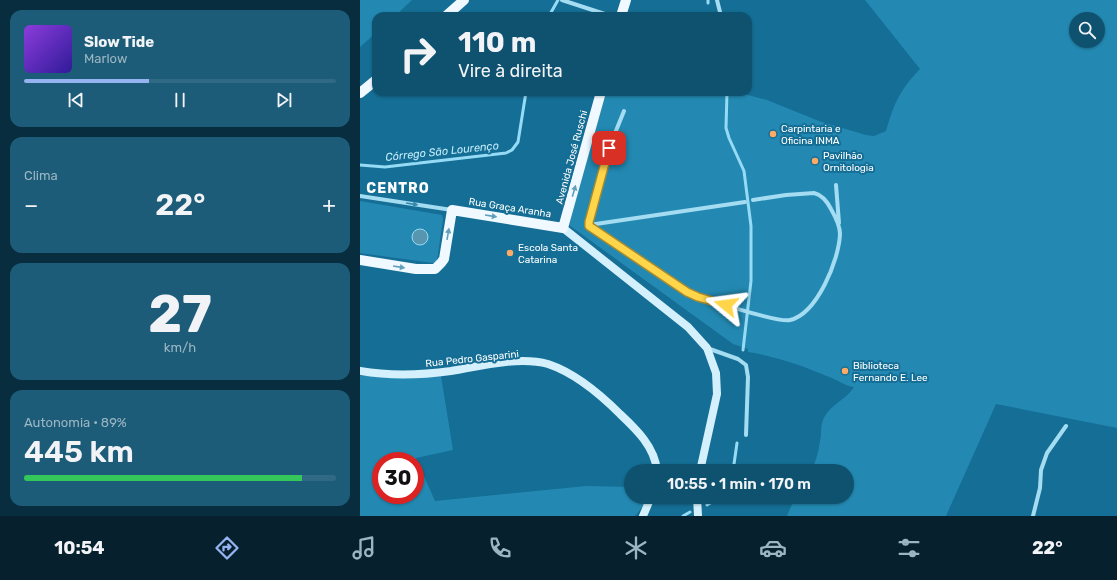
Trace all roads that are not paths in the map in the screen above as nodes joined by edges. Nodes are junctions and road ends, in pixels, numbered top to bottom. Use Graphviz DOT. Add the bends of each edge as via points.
graph roads {
  1 [pos="464,0"];
  2 [pos="562,0"];
  3 [pos="626,0"];
  4 [pos="717,0"];
  5 [pos="450,12"];
  6 [pos="599,12"];
  7 [pos="622,12"];
  8 [pos="720,12"];
  9 [pos="372,83"];
  10 [pos="360,93"];
  11 [pos="600,96"];
  12 [pos="624,111"];
  13 [pos="836,185"];
  14 [pos="360,196"];
  15 [pos="753,200"];
  16 [pos="745,202"];
  17 [pos="452,210"];
  18 [pos="589,225"];
  19 [pos="839,227"];
  20 [pos="563,228"];
  21 [pos="360,260"];
  22 [pos="707,348"];
  23 [pos="360,371"];
  24 [pos="1066,426"];
  25 [pos="746,435"];
  26 [pos="655,464"];
  27 [pos="702,464"];
  28 [pos="648,504"];
  29 [pos="697,504"];
  30 [pos="643,516"];
  31 [pos="698,516"];
  32 [pos="1033,516"];
  1 -- 5 [label="main road"];
  2 -- 6 [label="street"];
  3 -- 7 [label="main road"];
  4 -- 8 [label="street"];
  9 -- 10 [label="main road"];
  20 -- 11 [label="main road, Avenida José Ruschi, one-way"];
  12 -- 18 [label="street" via="609,148"];
  13 -- 19 [label="street"];
  14 -- 17 [label="street, one-way"];
  15 -- 19 [label="street" via="818,194 828,204"];
  16 -- 18 [label="street"];
  17 -- 20 [label="main road, Rua Graça Aranha, one-way"];
  21 -- 17 [label="main road, one-way" via="416,269 435,269 444,259"];
  18 -- 19 [label="street" via="687,292 782,321 804,313 820,294 834,258 840,235"];
  20 -- 22 [label="street" via="688,327"];
  22 -- 25 [label="street" via="738,359 746,365"];
  22 -- 27 [label="street" via="716,373 717,394"];
  23 -- 26 [label="street, Rua Pedro Gasparini" via="406,374 509,362 536,362 548,365 580,380 615,408 648,445"];
  24 -- 32 [label="street" via="1047,452"];
  28 -- 30 [label="street"];
  29 -- 31 [label="street"];
}
